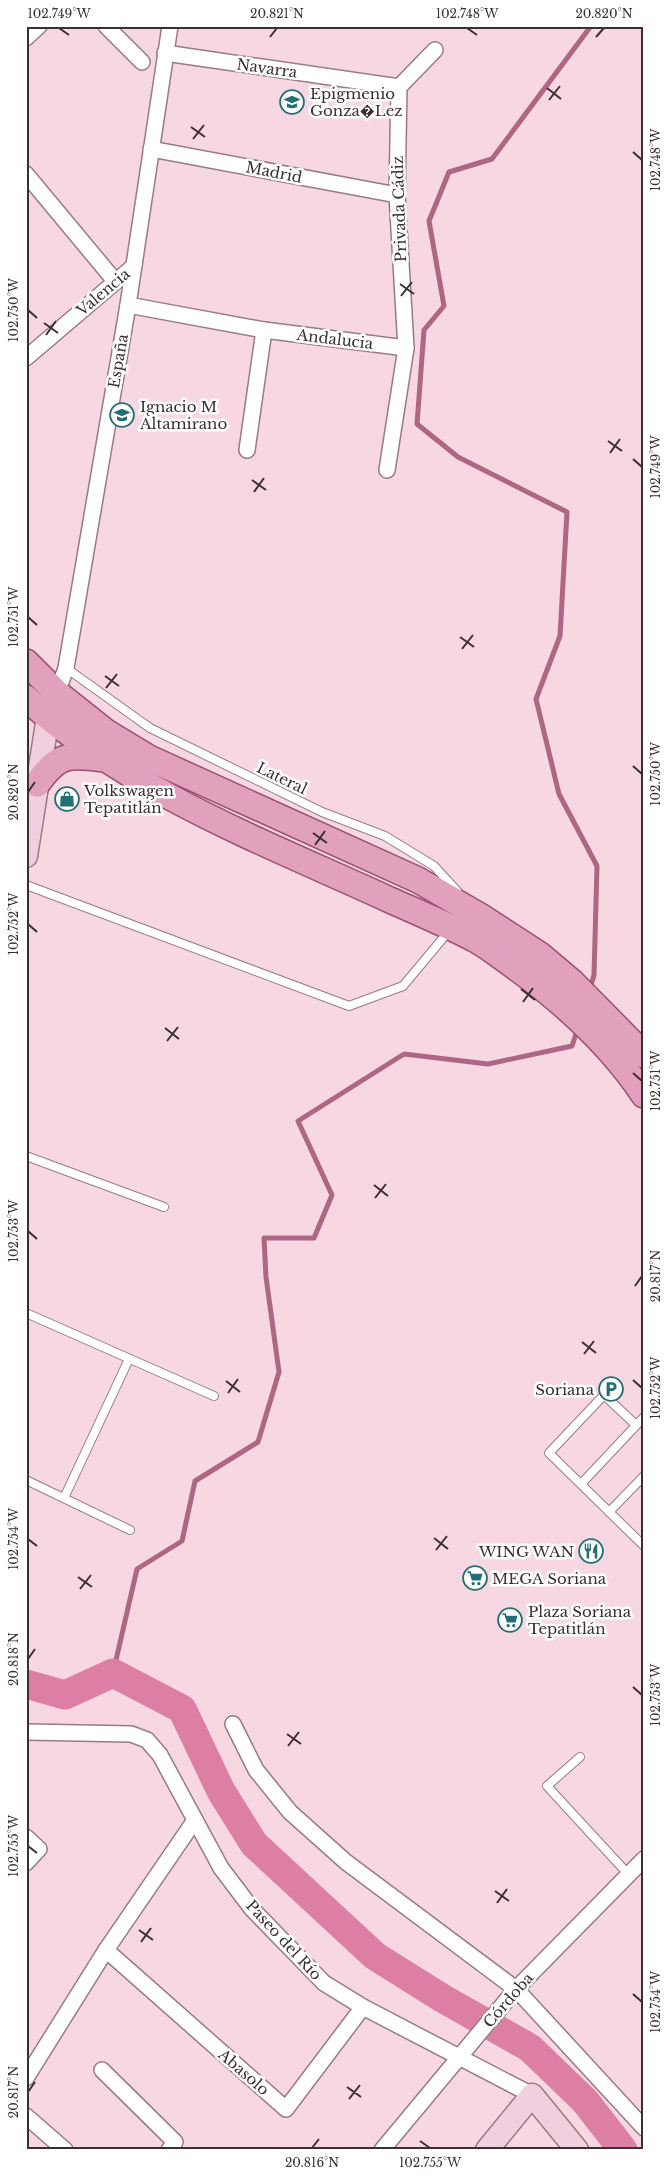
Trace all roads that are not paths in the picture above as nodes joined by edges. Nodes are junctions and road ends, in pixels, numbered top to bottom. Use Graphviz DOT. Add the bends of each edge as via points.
graph roads {
  1 [pos="39,26"];
  2 [pos="106,26"];
  3 [pos="170,26"];
  4 [pos="26,38"];
  5 [pos="434,50"];
  6 [pos="166,53"];
  7 [pos="142,62"];
  8 [pos="399,87"];
  9 [pos="151,149"];
  10 [pos="26,174"];
  11 [pos="397,195"];
  12 [pos="134,266"];
  13 [pos="115,282"];
  14 [pos="128,306"];
  15 [pos="264,330"];
  16 [pos="406,348"];
  17 [pos="26,358"];
  18 [pos="247,450"];
  19 [pos="387,470"];
  20 [pos="26,662"];
  21 [pos="66,668"];
  22 [pos="57,693"];
  23 [pos="26,698"];
  24 [pos="48,717"];
  25 [pos="104,759"];
  26 [pos="32,776"];
  27 [pos="26,856"];
  28 [pos="26,886"];
  29 [pos="480,916"];
  30 [pos="451,928"];
  31 [pos="566,992"];
  32 [pos="611,1036"];
  33 [pos="644,1055"];
  34 [pos="644,1095"];
  35 [pos="26,1156"];
  36 [pos="164,1207"];
  37 [pos="26,1313"];
  38 [pos="129,1359"];
  39 [pos="214,1396"];
  40 [pos="644,1417"];
  41 [pos="636,1425"];
  42 [pos="644,1476"];
  43 [pos="26,1480"];
  44 [pos="582,1483"];
  45 [pos="64,1498"];
  46 [pos="609,1512"];
  47 [pos="130,1530"];
  48 [pos="644,1546"];
  49 [pos="233,1724"];
  50 [pos="26,1732"];
  51 [pos="580,1757"];
  52 [pos="195,1820"];
  53 [pos="26,1837"];
  54 [pos="644,1859"];
  55 [pos="26,1863"];
  56 [pos="628,1874"];
  57 [pos="106,1950"];
  58 [pos="512,1994"];
  59 [pos="363,2007"];
  60 [pos="463,2052"];
  61 [pos="102,2070"];
  62 [pos="26,2078"];
  63 [pos="532,2095"];
  64 [pos="26,2116"];
  65 [pos="644,2128"];
  66 [pos="66,2150"];
  67 [pos="170,2150"];
  68 [pos="382,2150"];
  69 [pos="487,2150"];
  70 [pos="577,2150"];
  1 -- 4 [label="street"];
  2 -- 7 [label="street"];
  3 -- 6 [label="street, España"];
  5 -- 8 [label="street"];
  6 -- 8 [label="street, Navarra"];
  6 -- 9 [label="street, España"];
  8 -- 11 [label="street, Privada Cádiz"];
  9 -- 11 [label="street, Madrid"];
  9 -- 12 [label="street, España"];
  10 -- 13 [label="street"];
  11 -- 16 [label="street, Privada Cádiz"];
  12 -- 13 [label="street, Valencia"];
  12 -- 14 [label="street, España"];
  13 -- 17 [label="street, Valencia"];
  14 -- 15 [label="street, Andalucia"];
  14 -- 21 [label="street, España"];
  15 -- 16 [label="street, Andalucia"];
  15 -- 18 [label="street"];
  16 -- 19 [label="street, Privada Cádiz"];
  20 -- 22 [label="main road"];
  21 -- 22 [label="street, España"];
  21 -- 29 [label="lane, Lateral" via="150,728 322,812 385,836 434,866"];
  22 -- 24 [label="street"];
  22 -- 29 [label="main road" via="106,732 150,758 418,880"];
  23 -- 24 [label="main road"];
  24 -- 25 [label="main road"];
  24 -- 26 [label="street"];
  25 -- 26 [label="main road" via="79,755 59,760"];
  25 -- 30 [label="main road" via="160,792"];
  26 -- 27 [label="street"];
  28 -- 30 [label="lane" via="349,1006 403,986"];
  29 -- 31 [label="main road" via="540,955"];
  30 -- 31 [label="main road" via="477,941 541,985"];
  31 -- 32 [label="main road"];
  32 -- 33 [label="main road"];
  32 -- 34 [label="main road"];
  35 -- 36 [label="lane"];
  37 -- 38 [label="lane"];
  38 -- 39 [label="lane"];
  38 -- 45 [label="lane"];
  40 -- 41 [label="lane"];
  41 -- 44 [label="lane"];
  41 -- 44 [label="lane" via="604,1395 549,1453"];
  42 -- 46 [label="lane"];
  43 -- 45 [label="lane"];
  44 -- 46 [label="lane"];
  45 -- 47 [label="lane"];
  46 -- 48 [label="lane"];
  49 -- 58 [label="street" via="256,1770 290,1812 346,1862"];
  50 -- 52 [label="street, Paseo del Río" via="131,1734 147,1740 160,1755"];
  51 -- 56 [label="lane" via="546,1786"];
  52 -- 57 [label="street"];
  52 -- 59 [label="street, Paseo del Río" via="221,1868 252,1909 324,1983"];
  53 -- 55 [label="street" via="39,1848"];
  54 -- 56 [label="street, Córdoba"];
  56 -- 58 [label="street, Córdoba"];
  57 -- 59 [label="street, Abasolo" via="286,2109"];
  57 -- 62 [label="street"];
  58 -- 60 [label="street, Córdoba"];
  58 -- 65 [label="street"];
  59 -- 60 [label="street, Paseo del Río"];
  60 -- 63 [label="street, Paseo del Río"];
  60 -- 68 [label="street, Córdoba"];
  61 -- 67 [label="street" via="176,2142"];
  63 -- 69 [label="street"];
  63 -- 70 [label="street, Paseo del Río"];
  64 -- 66 [label="street"];
}
